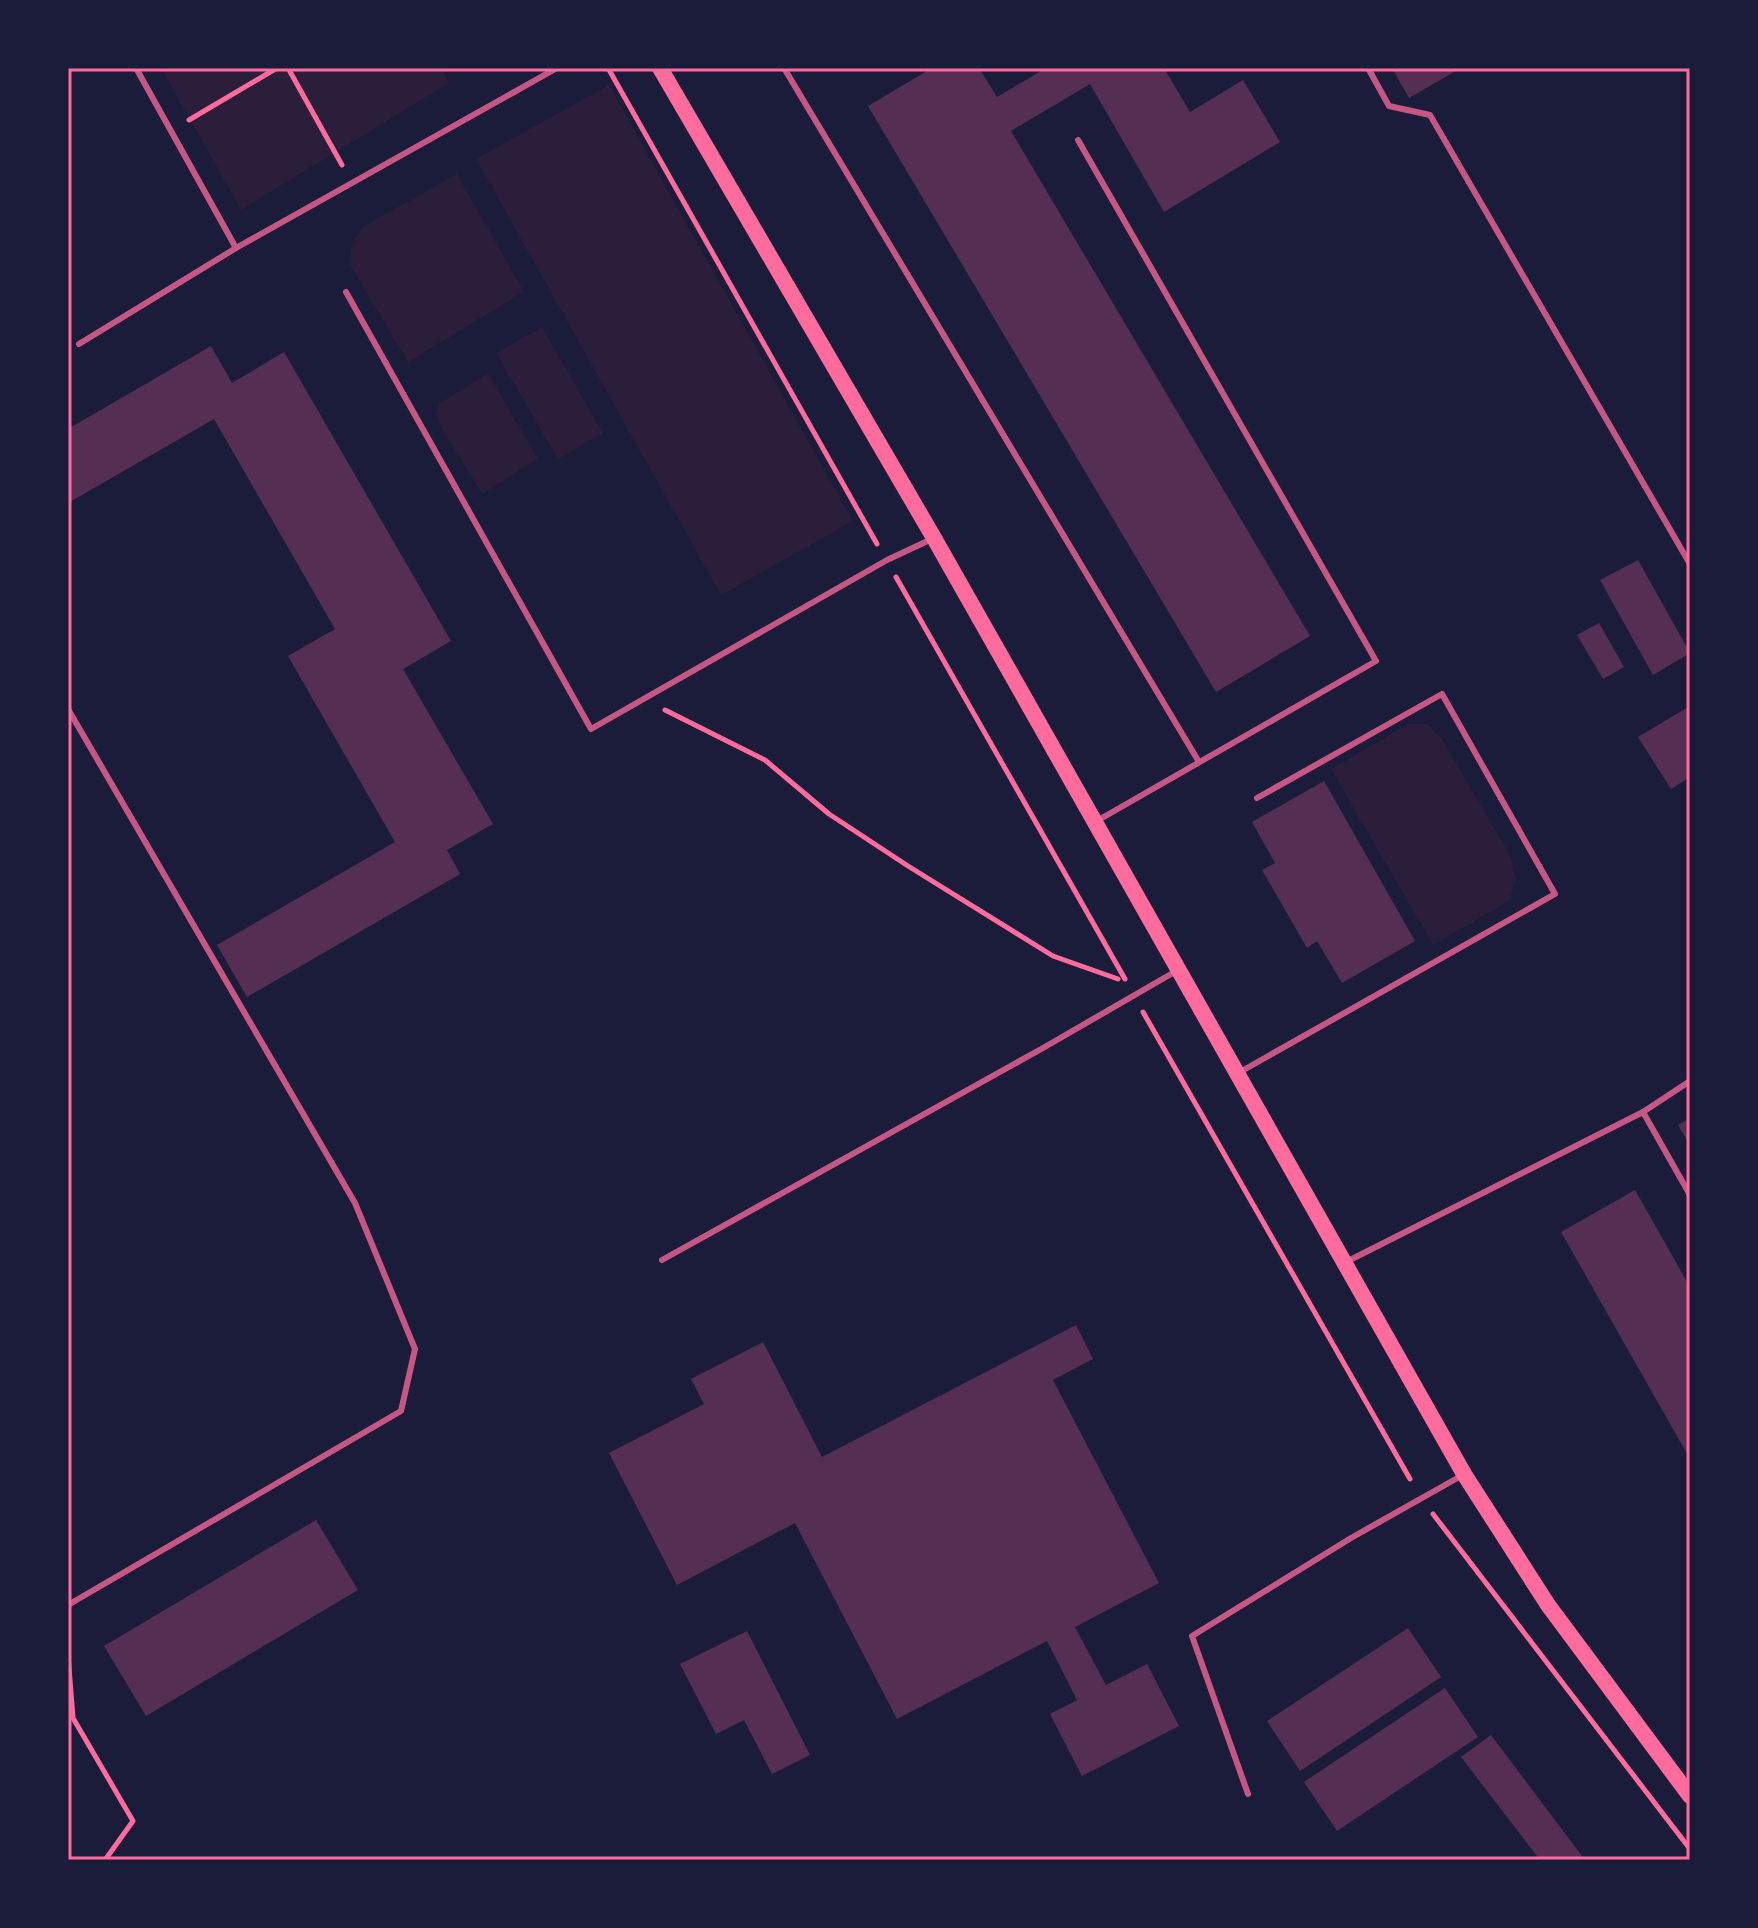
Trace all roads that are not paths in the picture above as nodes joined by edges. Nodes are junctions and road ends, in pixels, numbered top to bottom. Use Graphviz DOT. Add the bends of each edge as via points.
graph roads {
  1 [pos="136,68"];
  2 [pos="557,68"];
  3 [pos="660,68"];
  4 [pos="784,68"];
  5 [pos="1368,68"];
  6 [pos="1078,140"];
  7 [pos="236,248"];
  8 [pos="346,292"];
  9 [pos="79,344"];
  10 [pos="934,538"];
  11 [pos="1690,564"];
  12 [pos="68,709"];
  13 [pos="1199,762"];
  14 [pos="1257,798"];
  15 [pos="1094,822"];
  16 [pos="1178,970"];
  17 [pos="1237,1074"];
  18 [pos="1690,1081"];
  19 [pos="1643,1112"];
  20 [pos="1690,1195"];
  21 [pos="662,1260"];
  22 [pos="1346,1263"];
  23 [pos="1464,1474"];
  24 [pos="68,1605"];
  25 [pos="1248,1794"];
  26 [pos="1690,1796"];
  1 -- 7 [label="lane"];
  2 -- 7 [label="lane"];
  3 -- 10 [label="main road"];
  4 -- 13 [label="lane"];
  5 -- 11 [label="lane" via="1389,106 1430,115"];
  6 -- 13 [label="lane" via="1376,661"];
  7 -- 9 [label="lane"];
  8 -- 10 [label="lane" via="591,729"];
  10 -- 15 [label="main road"];
  12 -- 24 [label="lane" via="355,1203 415,1349 401,1411"];
  13 -- 15 [label="lane"];
  14 -- 17 [label="lane" via="1442,694 1555,894"];
  15 -- 16 [label="main road"];
  16 -- 17 [label="main road"];
  16 -- 21 [label="lane"];
  17 -- 22 [label="main road"];
  18 -- 19 [label="lane"];
  19 -- 20 [label="lane"];
  19 -- 22 [label="lane"];
  22 -- 23 [label="main road"];
  23 -- 25 [label="lane" via="1192,1636"];
  23 -- 26 [label="main road" via="1548,1605"];
}
